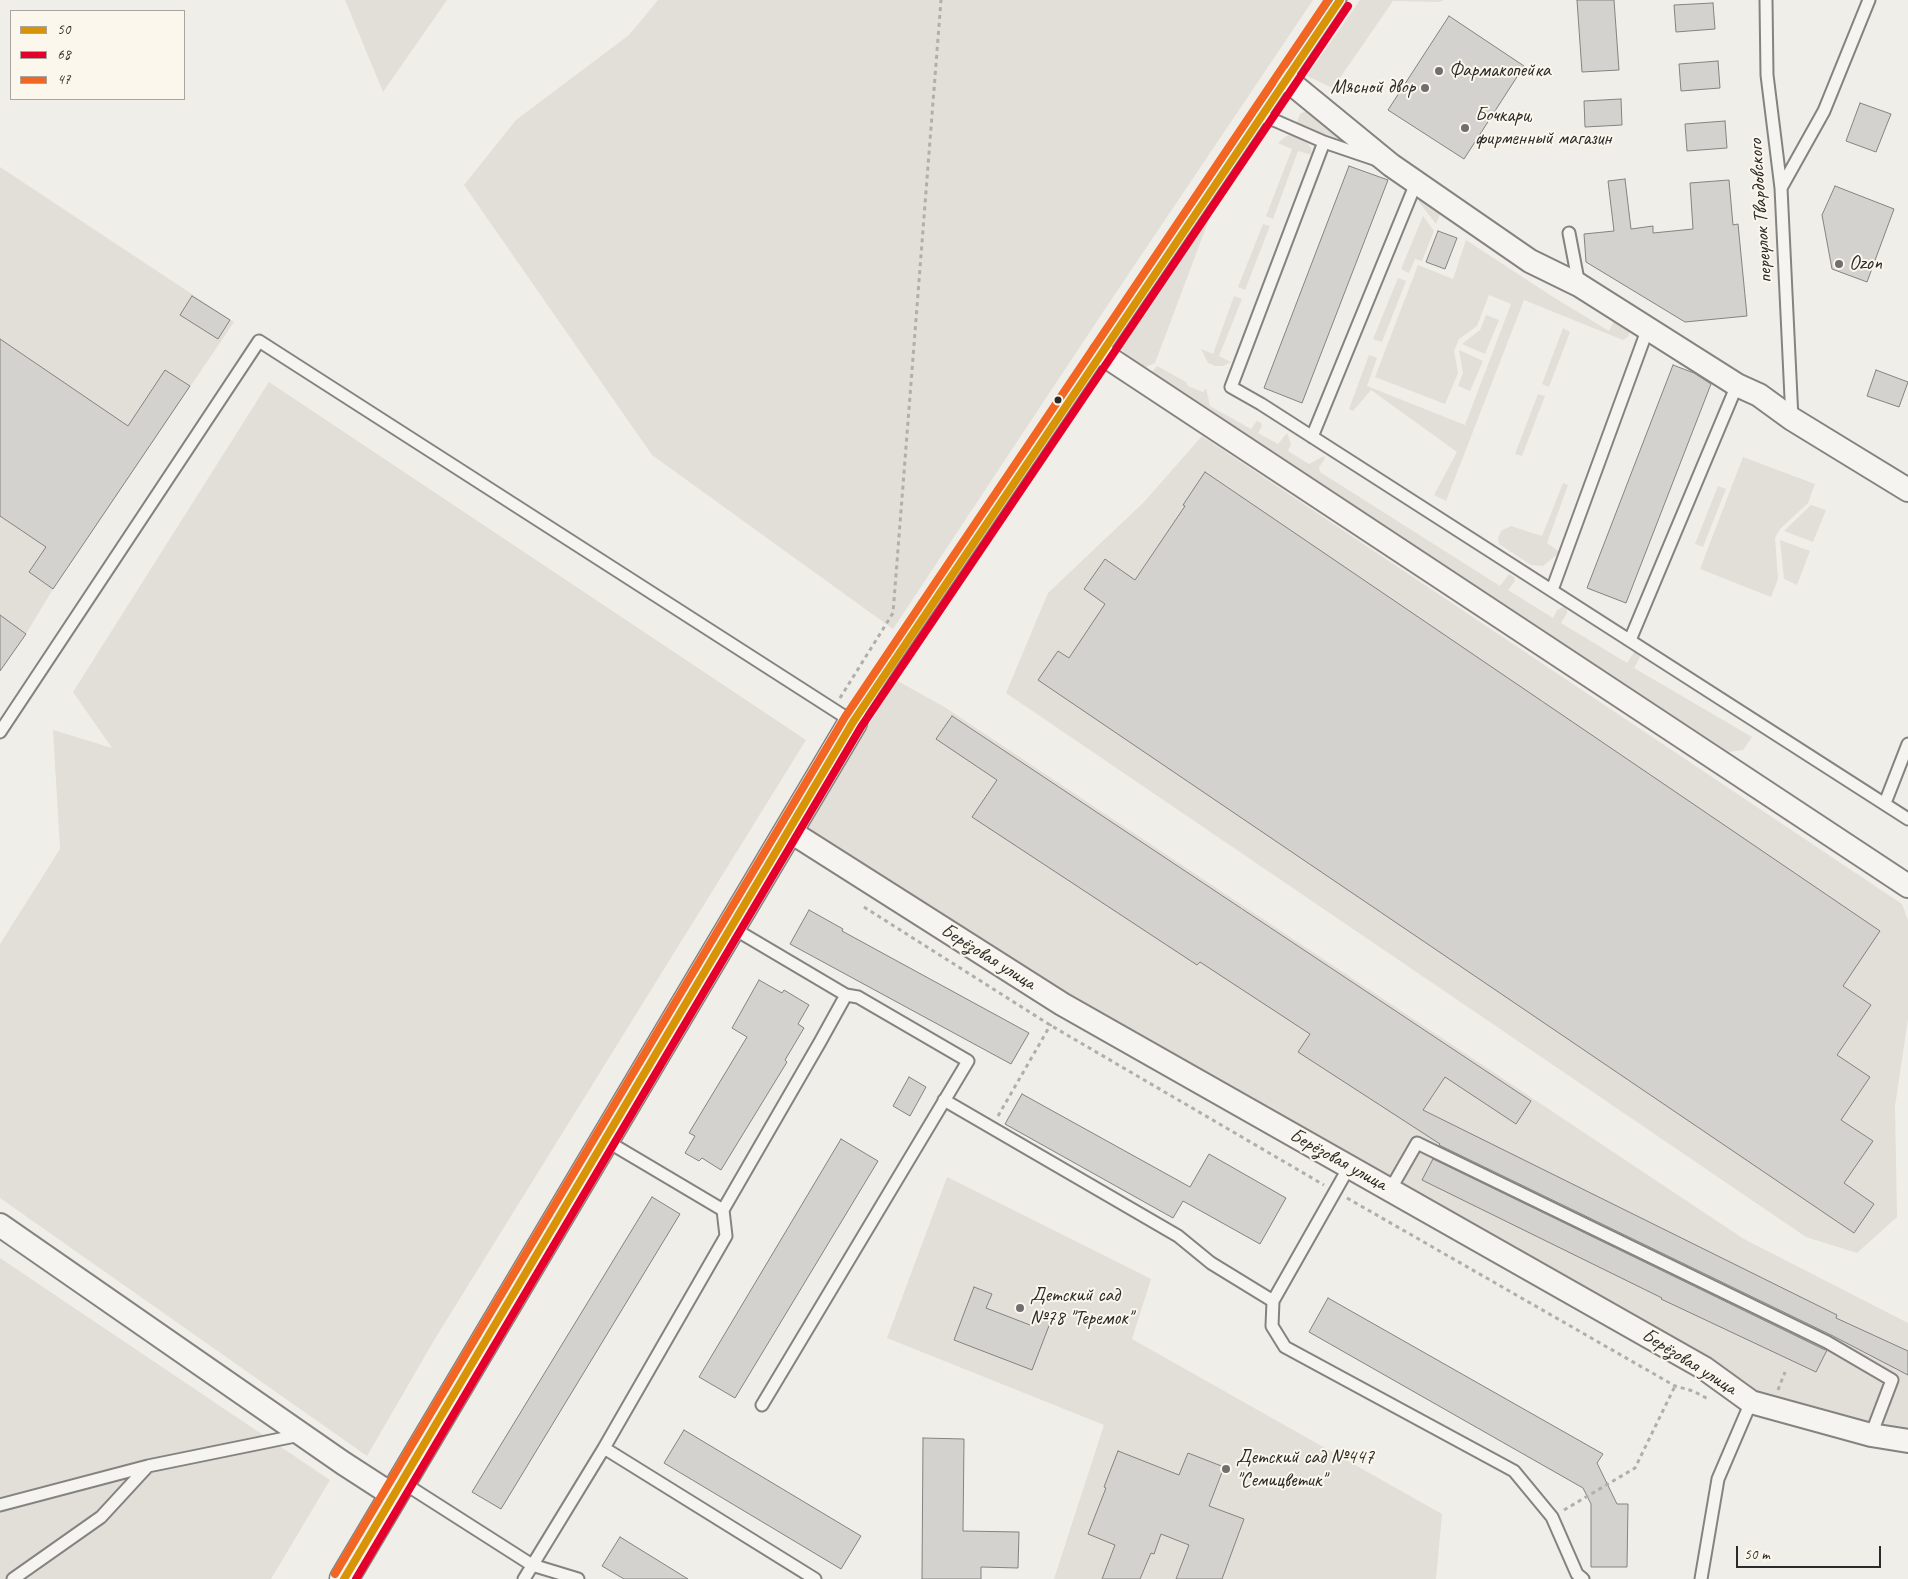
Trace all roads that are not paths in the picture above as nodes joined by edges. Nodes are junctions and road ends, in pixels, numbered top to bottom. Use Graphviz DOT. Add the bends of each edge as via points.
graph roads {
  1 [pos="1340,0"];
  2 [pos="1766,0"];
  3 [pos="1868,0"];
  4 [pos="1286,79"];
  5 [pos="1261,116"];
  6 [pos="1324,142"];
  7 [pos="1391,165"];
  8 [pos="1416,182"];
  9 [pos="1781,188"];
  10 [pos="1569,233"];
  11 [pos="1579,285"];
  12 [pos="1648,328"];
  13 [pos="1101,353"];
  14 [pos="1737,385"];
  15 [pos="1792,418"];
  16 [pos="1312,437"];
  17 [pos="1906,483"];
  18 [pos="1552,590"];
  19 [pos="1630,640"];
  20 [pos="843,715"];
  21 [pos="0,732"];
  22 [pos="1908,744"];
  23 [pos="1885,803"];
  24 [pos="1908,819"];
  25 [pos="788,830"];
  26 [pos="1908,886"];
  27 [pos="731,927"];
  28 [pos="846,995"];
  29 [pos="944,1100"];
  30 [pos="605,1140"];
  31 [pos="1349,1167"];
  32 [pos="1390,1190"];
  33 [pos="722,1210"];
  34 [pos="0,1225"];
  35 [pos="1273,1301"];
  36 [pos="1751,1402"];
  37 [pos="762,1405"];
  38 [pos="302,1434"];
  39 [pos="1870,1435"];
  40 [pos="1908,1440"];
  41 [pos="604,1448"];
  42 [pos="148,1466"];
  43 [pos="398,1489"];
  44 [pos="0,1505"];
  45 [pos="532,1565"];
  46 [pos="13,1579"];
  47 [pos="344,1579"];
  48 [pos="524,1579"];
  49 [pos="578,1579"];
  50 [pos="815,1579"];
  51 [pos="1583,1579"];
  52 [pos="1701,1579"];
  1 -- 4 [label="lane"];
  2 -- 9 [label="lane, переулок Твардовского" via="1767,75"];
  3 -- 9 [label="lane" via="1824,111"];
  4 -- 5 [label="lane"];
  4 -- 7 [label="street"];
  5 -- 6 [label="lane"];
  5 -- 13 [label="lane"];
  6 -- 7 [label="lane"];
  6 -- 16 [label="lane" via="1231,387"];
  7 -- 8 [label="street"];
  8 -- 11 [label="street" via="1530,261"];
  8 -- 16 [label="lane"];
  9 -- 15 [label="lane, переулок Твардовского"];
  10 -- 11 [label="lane"];
  11 -- 12 [label="street"];
  12 -- 14 [label="street"];
  12 -- 18 [label="lane"];
  13 -- 20 [label="lane" via="897,653"];
  13 -- 26 [label="street"];
  14 -- 15 [label="street" via="1759,395"];
  14 -- 19 [label="lane"];
  15 -- 17 [label="street"];
  16 -- 18 [label="lane"];
  18 -- 19 [label="lane"];
  19 -- 23 [label="lane"];
  20 -- 21 [label="lane" via="258,341"];
  20 -- 25 [label="street"];
  22 -- 23 [label="lane"];
  23 -- 24 [label="lane"];
  25 -- 27 [label="street"];
  25 -- 31 [label="street, Берёзовая улица" via="1062,1004"];
  27 -- 28 [label="lane"];
  27 -- 30 [label="street"];
  28 -- 29 [label="lane" via="858,996 968,1061"];
  28 -- 33 [label="lane"];
  29 -- 35 [label="lane" via="1178,1236 1211,1263"];
  29 -- 37 [label="lane"];
  30 -- 33 [label="lane"];
  30 -- 43 [label="street"];
  31 -- 32 [label="street, Берёзовая улица"];
  31 -- 35 [label="lane"];
  32 -- 36 [label="street, Берёзовая улица" via="1704,1368"];
  32 -- 39 [label="lane" via="1417,1143 1827,1342 1892,1380"];
  33 -- 41 [label="lane" via="726,1236"];
  34 -- 38 [label="street"];
  35 -- 51 [label="lane" via="1272,1326 1285,1347 1514,1471 1552,1517 1577,1574"];
  36 -- 39 [label="street, Берёзовая улица"];
  36 -- 52 [label="lane" via="1718,1479"];
  38 -- 42 [label="lane"];
  38 -- 43 [label="street"];
  39 -- 40 [label="street, Берёзовая улица"];
  41 -- 45 [label="lane"];
  41 -- 50 [label="lane"];
  42 -- 44 [label="lane"];
  42 -- 46 [label="lane" via="101,1517"];
  43 -- 45 [label="lane"];
  43 -- 47 [label="street"];
  45 -- 48 [label="lane"];
  45 -- 49 [label="lane"];
}
